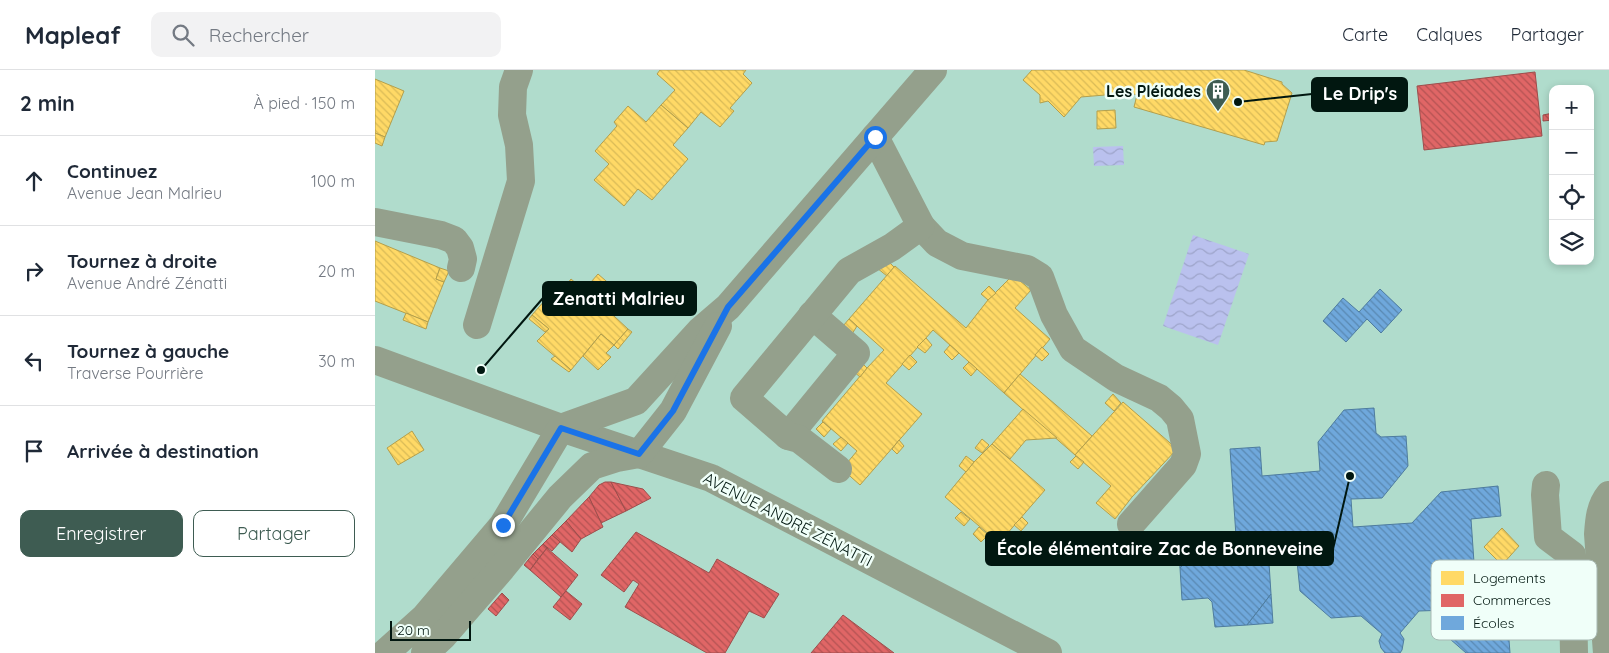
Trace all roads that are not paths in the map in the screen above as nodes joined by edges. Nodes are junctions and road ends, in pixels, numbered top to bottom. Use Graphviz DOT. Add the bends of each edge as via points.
graph roads {
  1 [pos="519,70"];
  2 [pos="920,75"];
  3 [pos="875,137"];
  4 [pos="375,222"];
  5 [pos="921,226"];
  6 [pos="461,268"];
  7 [pos="728,307"];
  8 [pos="812,315"];
  9 [pos="477,325"];
  10 [pos="375,360"];
  11 [pos="561,428"];
  12 [pos="788,436"];
  13 [pos="639,454"];
  14 [pos="838,469"];
  15 [pos="1546,485"];
  16 [pos="1609,495"];
  17 [pos="1131,524"];
  18 [pos="1573,560"];
  19 [pos="1605,579"];
  20 [pos="424,618"];
  21 [pos="1574,640"];
  22 [pos="440,647"];
  23 [pos="388,652"];
  24 [pos="1048,653"];
  25 [pos="1574,653"];
  26 [pos="1607,653"];
  1 -- 9 [label="street" via="513,87 512,115 519,145 521,181"];
  2 -- 3 [label="street"];
  3 -- 5 [label="street"];
  3 -- 7 [label="street"];
  4 -- 6 [label="street" via="454,240 461,248"];
  5 -- 8 [label="street" via="849,271"];
  5 -- 17 [label="street" via="937,243 962,256 1027,269 1040,277 1054,315 1073,349 1116,378 1159,398 1180,419 1187,454 1183,465"];
  7 -- 11 [label="street" via="700,331 636,400"];
  7 -- 13 [label="street" via="673,411"];
  8 -- 12 [label="street" via="744,398"];
  8 -- 12 [label="street" via="856,353"];
  10 -- 11 [label="street, AVENUE ANDRÉ ZÉNATTI"];
  11 -- 13 [label="street, AVENUE ANDRÉ ZÉNATTI"];
  11 -- 20 [label="street" via="503,525"];
  12 -- 14 [label="street" via="799,439"];
  13 -- 22 [label="street" via="593,466 560,497"];
  13 -- 24 [label="street, AVENUE ANDRÉ ZÉNATTI" via="711,478"];
  15 -- 18 [label="street" via="1548,537 1573,554"];
  16 -- 19 [label="street" via="1599,517 1598,534"];
  19 -- 26 [label="street"];
  20 -- 22 [label="street"];
  20 -- 23 [label="street"];
  21 -- 25 [label="street"];
}
